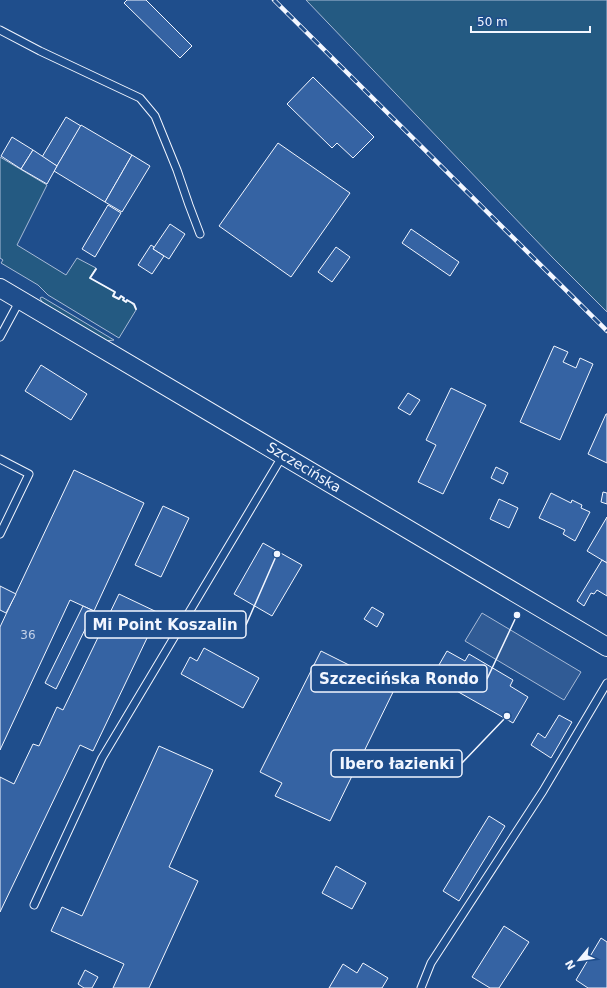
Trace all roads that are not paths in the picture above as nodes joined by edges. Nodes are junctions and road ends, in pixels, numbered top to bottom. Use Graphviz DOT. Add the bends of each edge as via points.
graph roads {
  1 [pos="0,30"];
  2 [pos="200,234"];
  3 [pos="0,288"];
  4 [pos="20,300"];
  5 [pos="0,337"];
  6 [pos="283,455"];
  7 [pos="0,459"];
  8 [pos="0,534"];
  9 [pos="607,647"];
  10 [pos="607,684"];
  11 [pos="34,905"];
  12 [pos="421,988"];
  1 -- 2 [label="lane" via="140,98 154,116"];
  3 -- 4 [label="street, Szczecińska"];
  4 -- 5 [label="lane"];
  4 -- 6 [label="street, Szczecińska"];
  6 -- 9 [label="street, Szczecińska"];
  6 -- 11 [label="lane" via="102,758"];
  7 -- 8 [label="lane" via="29,474"];
  10 -- 12 [label="lane" via="543,791 431,963"];
}
